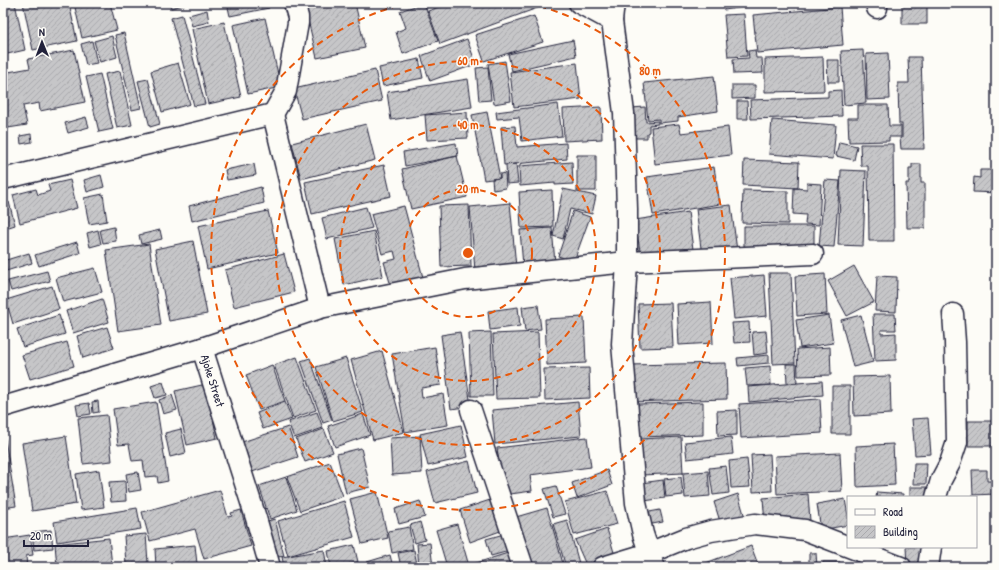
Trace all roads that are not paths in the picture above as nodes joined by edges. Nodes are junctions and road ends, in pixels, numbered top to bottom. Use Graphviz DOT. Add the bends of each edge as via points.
graph roads {
  1 [pos="294,3"];
  2 [pos="579,3"];
  3 [pos="613,12"];
  4 [pos="273,114"];
  5 [pos="3,179"];
  6 [pos="813,254"];
  7 [pos="626,262"];
  8 [pos="320,308"];
  9 [pos="953,314"];
  10 [pos="202,348"];
  11 [pos="3,408"];
  12 [pos="471,410"];
  13 [pos="936,496"];
  14 [pos="847,546"];
  15 [pos="852,548"];
  16 [pos="931,548"];
  17 [pos="651,560"];
  18 [pos="270,567"];
  19 [pos="523,567"];
  20 [pos="603,567"];
  21 [pos="901,567"];
  22 [pos="928,567"];
  1 -- 4 [label="street" via="298,23 286,91"];
  2 -- 3 [label="street"];
  3 -- 7 [label="street" via="624,113"];
  4 -- 5 [label="street"];
  4 -- 8 [label="street"];
  6 -- 7 [label="street"];
  7 -- 8 [label="street" via="465,279"];
  7 -- 17 [label="street" via="622,344 627,417 636,503"];
  8 -- 10 [label="street"];
  9 -- 13 [label="street" via="957,442"];
  10 -- 11 [label="street, Ajoke Street"];
  10 -- 18 [label="street, Ajoke Street"];
  12 -- 19 [label="street"];
  14 -- 17 [label="street" via="805,530 755,524 686,538"];
  15 -- 21 [label="street"];
  16 -- 22 [label="street"];
  17 -- 20 [label="street"];
}
